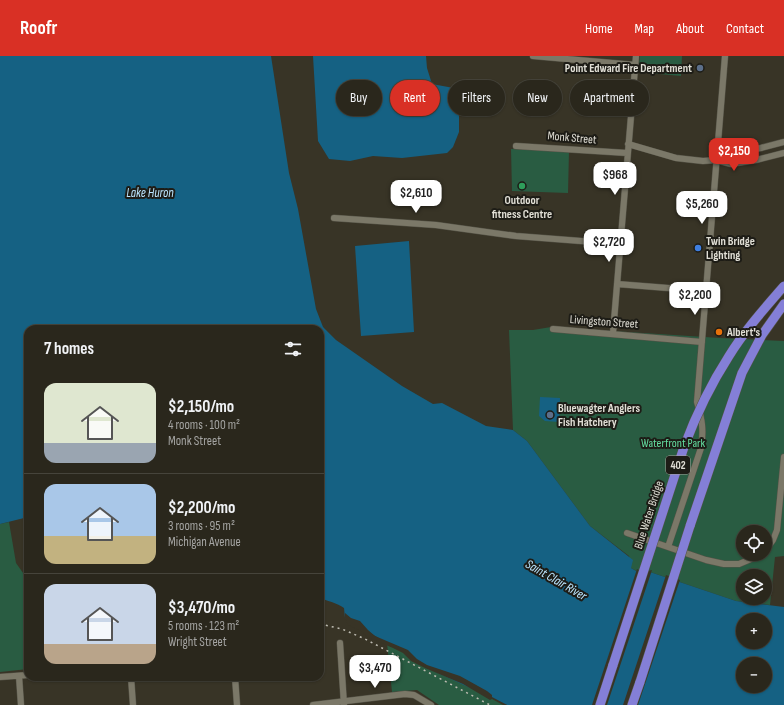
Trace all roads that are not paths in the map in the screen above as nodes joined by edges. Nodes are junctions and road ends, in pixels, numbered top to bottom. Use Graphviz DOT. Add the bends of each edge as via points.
graph roads {
  1 [pos="533,56"];
  2 [pos="636,56"];
  3 [pos="725,56"];
  4 [pos="635,65"];
  5 [pos="784,142"];
  6 [pos="628,144"];
  7 [pos="776,145"];
  8 [pos="516,146"];
  9 [pos="752,150"];
  10 [pos="784,153"];
  11 [pos="627,154"];
  12 [pos="777,155"];
  13 [pos="716,160"];
  14 [pos="753,161"];
  15 [pos="334,218"];
  16 [pos="620,244"];
  17 [pos="617,284"];
  18 [pos="784,286"];
  19 [pos="706,291"];
  20 [pos="784,304"];
  21 [pos="552,329"];
  22 [pos="613,333"];
  23 [pos="702,342"];
  24 [pos="784,457"];
  25 [pos="627,532"];
  26 [pos="772,541"];
  27 [pos="668,547"];
  28 [pos="746,561"];
  29 [pos="340,643"];
  30 [pos="24,675"];
  31 [pos="19,676"];
  32 [pos="0,677"];
  33 [pos="131,681"];
  34 [pos="235,681"];
  35 [pos="344,703"];
  36 [pos="21,705"];
  37 [pos="133,705"];
  38 [pos="237,705"];
  39 [pos="313,705"];
  40 [pos="431,705"];
  41 [pos="600,705"];
  42 [pos="632,705"];
  1 -- 4 [label="street"];
  2 -- 4 [label="street"];
  3 -- 13 [label="street"];
  4 -- 6 [label="street"];
  5 -- 7 [label="street"];
  6 -- 11 [label="street"];
  6 -- 13 [label="street" via="676,158"];
  7 -- 9 [label="street"];
  7 -- 12 [label="street"];
  8 -- 11 [label="street, Monk Street"];
  9 -- 13 [label="street" via="728,152"];
  9 -- 14 [label="street"];
  10 -- 12 [label="street"];
  11 -- 16 [label="street"];
  12 -- 14 [label="street"];
  13 -- 14 [label="street" via="731,164"];
  13 -- 19 [label="street"];
  15 -- 16 [label="street" via="436,225 516,236"];
  16 -- 17 [label="street"];
  17 -- 19 [label="street"];
  17 -- 22 [label="street"];
  18 -- 41 [label="highway, Blue Water Bridge / 402, bridge" via="728,356 695,419"];
  19 -- 23 [label="street"];
  20 -- 42 [label="highway, 402, bridge" via="762,335 742,373"];
  21 -- 22 [label="street, Livingston Street"];
  22 -- 23 [label="street, Livingston Street"];
  23 -- 27 [label="street" via="697,402 703,429 701,448"];
  24 -- 26 [label="street" via="778,530"];
  25 -- 27 [label="street"];
  27 -- 28 [label="street" via="724,564 739,564"];
  29 -- 35 [label="street"];
  30 -- 31 [label="street"];
  31 -- 32 [label="street"];
  31 -- 36 [label="street"];
  33 -- 37 [label="street"];
  34 -- 38 [label="street"];
  35 -- 39 [label="street"];
  35 -- 40 [label="street" via="406,694 414,695"];
}
